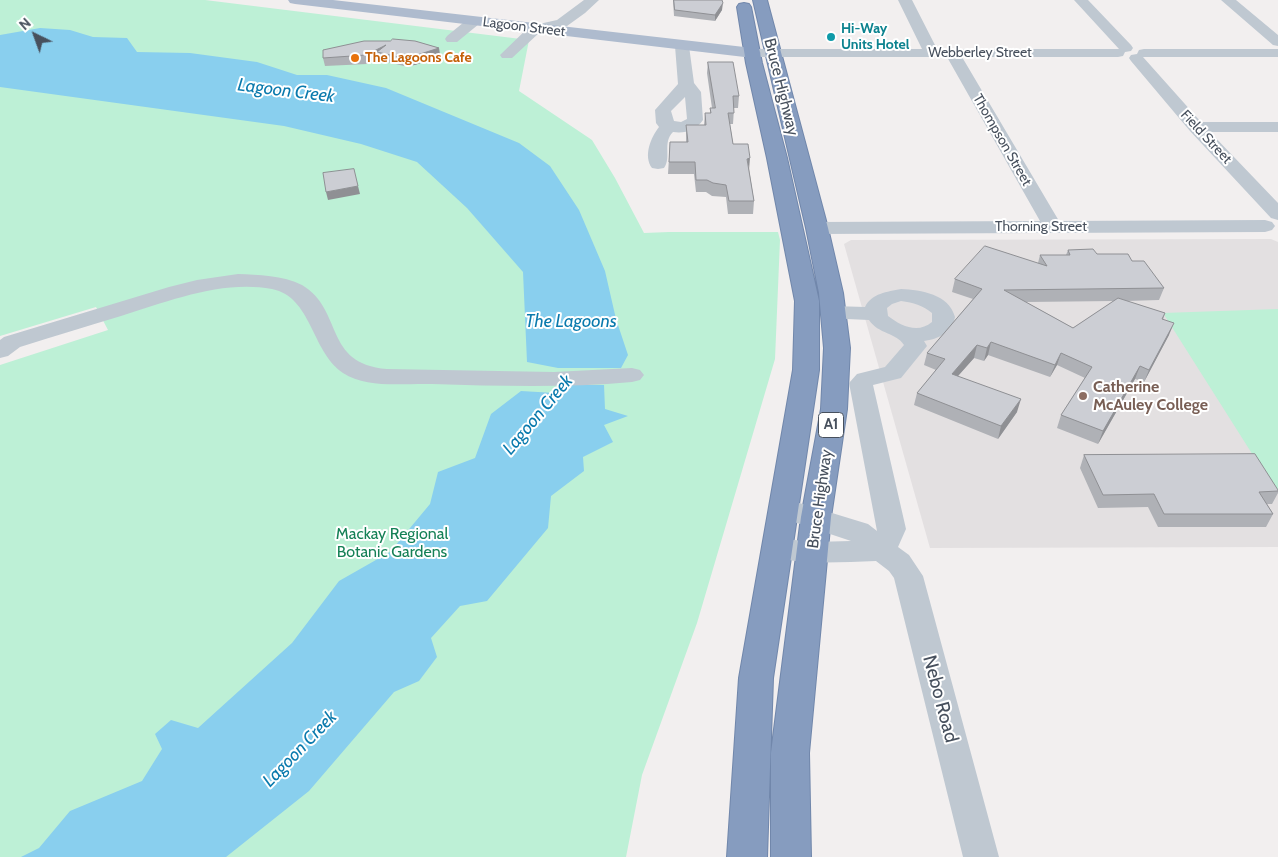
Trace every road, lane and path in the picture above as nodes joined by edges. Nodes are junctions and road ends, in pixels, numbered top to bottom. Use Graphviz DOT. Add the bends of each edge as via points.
graph roads {
  1 [pos="296,0"];
  2 [pos="592,0"];
  3 [pos="743,0"];
  4 [pos="760,0"];
  5 [pos="905,0"];
  6 [pos="1081,0"];
  7 [pos="1228,0"];
  8 [pos="573,17"];
  9 [pos="474,21"];
  10 [pos="537,29"];
  11 [pos="580,33"];
  12 [pos="452,39"];
  13 [pos="1278,42"];
  14 [pos="682,46"];
  15 [pos="932,52"];
  16 [pos="763,53"];
  17 [pos="952,53"];
  18 [pos="1131,53"];
  19 [pos="1278,53"];
  20 [pos="507,55"];
  21 [pos="686,84"];
  22 [pos="669,126"];
  23 [pos="1196,127"];
  24 [pos="1278,127"];
  25 [pos="658,164"];
  26 [pos="1275,222"];
  27 [pos="1053,227"];
  28 [pos="817,228"];
  29 [pos="833,313"];
  30 [pos="875,314"];
  31 [pos="909,335"];
  32 [pos="4,340"];
  33 [pos="632,375"];
  34 [pos="783,508"];
  35 [pos="816,517"];
  36 [pos="776,548"];
  37 [pos="882,550"];
  38 [pos="813,552"];
  39 [pos="748,857"];
  40 [pos="791,857"];
  41 [pos="981,857"];
  1 -- 9 [label="main road, Lagoon Street"];
  2 -- 8 [label="street"];
  3 -- 16 [label="highway, Bruce Highway / A1"];
  4 -- 16 [label="highway, Bruce Highway / A1"];
  5 -- 15 [label="street"];
  6 -- 18 [label="street, Field Street"];
  7 -- 13 [label="street"];
  8 -- 10 [label="street" via="558,25"];
  8 -- 11 [label="street" via="570,26"];
  9 -- 10 [label="main road, Lagoon Street"];
  9 -- 12 [label="street"];
  10 -- 11 [label="main road, Lagoon Street"];
  10 -- 20 [label="street"];
  11 -- 14 [label="main road, Lagoon Street"];
  14 -- 16 [label="main road, Lagoon Street"];
  14 -- 21 [label="street"];
  15 -- 16 [label="street, Webberley Street"];
  15 -- 17 [label="street, Webberley Street"];
  16 -- 28 [label="highway, Bruce Highway / A1"];
  16 -- 34 [label="highway, Bruce Highway / A1" via="807,301 806,370"];
  17 -- 18 [label="street, Webberley Street"];
  17 -- 27 [label="street, Thompson Street"];
  18 -- 19 [label="street, Webberley Street"];
  18 -- 23 [label="street, Field Street"];
  21 -- 22 [label="street" via="664,110 664,123"];
  21 -- 22 [label="street" via="693,92 695,120 684,128"];
  22 -- 25 [label="street" via="657,144"];
  23 -- 24 [label="street"];
  23 -- 26 [label="street, Field Street"];
  26 -- 27 [label="street, Thorning Street"];
  27 -- 28 [label="street, Thorning Street"];
  28 -- 29 [label="highway, Bruce Highway / A1"];
  29 -- 30 [label="street"];
  29 -- 35 [label="highway, Bruce Highway / A1" via="837,348 834,409"];
  30 -- 31 [label="street" via="883,325"];
  30 -- 31 [label="street" via="876,306 882,300 902,295 926,299 942,310 944,324 938,330"];
  31 -- 37 [label="street" via="916,346 897,369 887,376 863,380 862,387 892,529"];
  32 -- 33 [label="street" via="220,282 256,280 282,284 303,296 314,309 338,358 353,369 381,375 600,378"];
  34 -- 35 [label="street, Nebo Road"];
  34 -- 36 [label="highway, Bruce Highway / A1"];
  35 -- 37 [label="street, Nebo Road" via="858,531"];
  35 -- 38 [label="highway, Bruce Highway / A1"];
  36 -- 38 [label="street"];
  36 -- 39 [label="highway, Bruce Highway / A1" via="756,678"];
  37 -- 38 [label="street"];
  37 -- 41 [label="street, Nebo Road" via="899,563 908,576"];
  38 -- 40 [label="highway, Bruce Highway / A1" via="790,753"];
}
